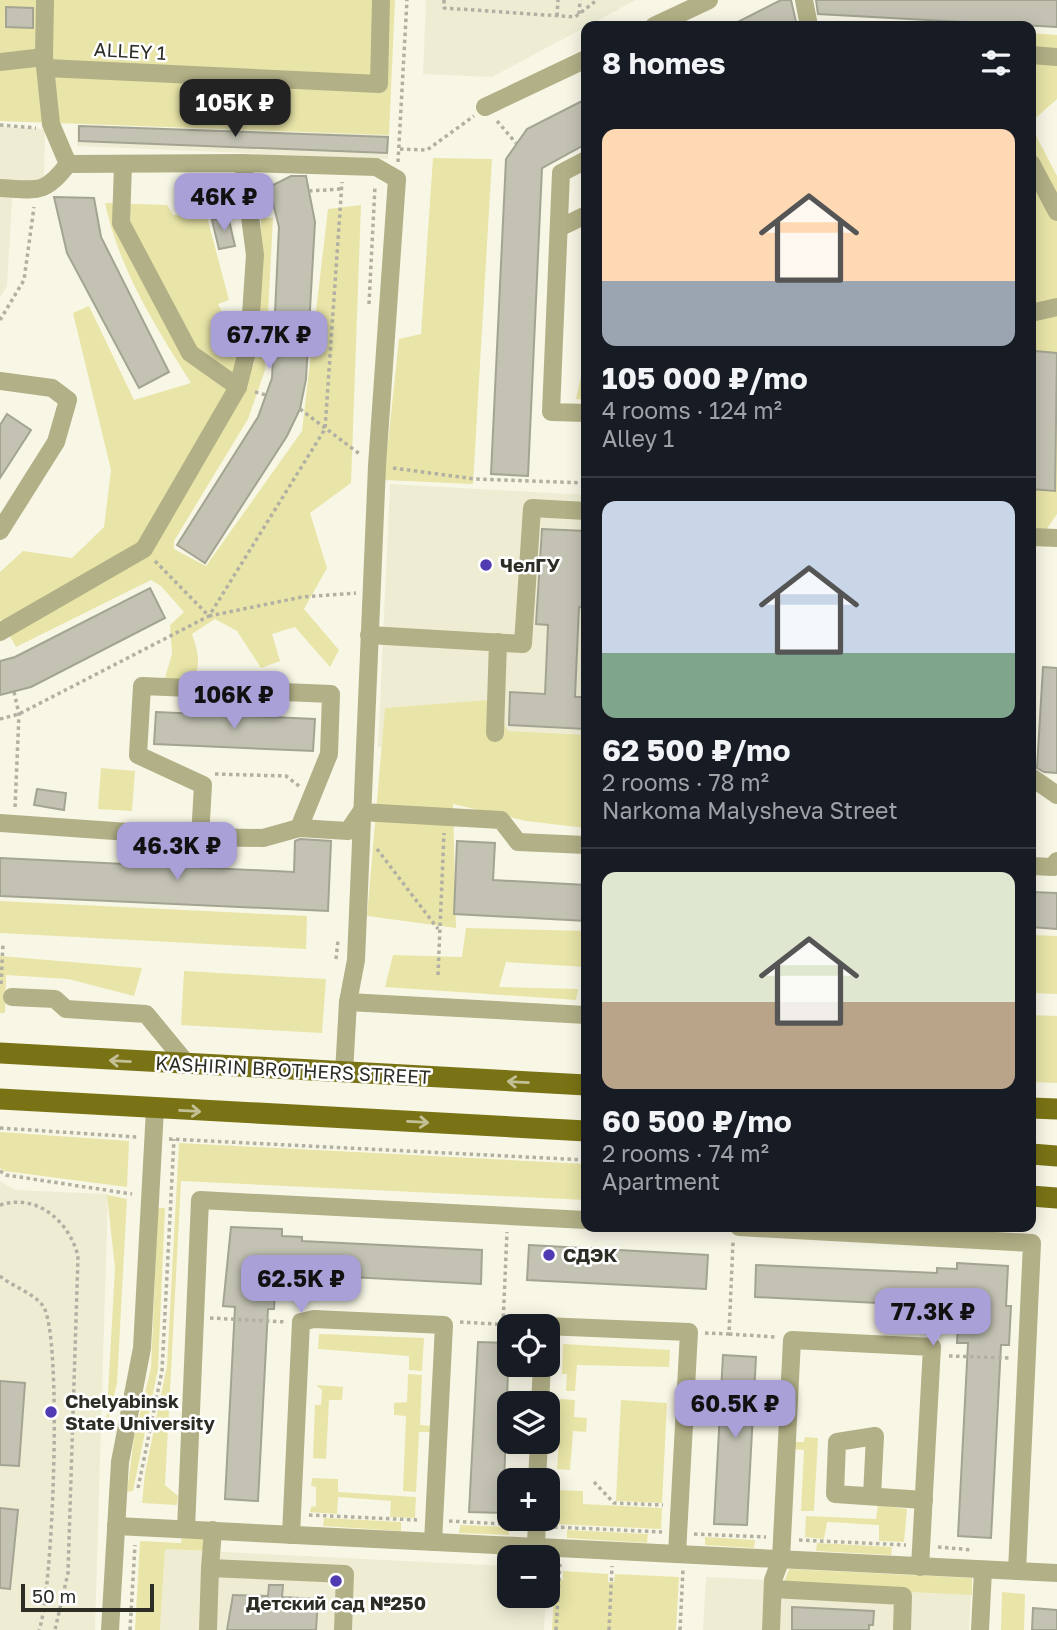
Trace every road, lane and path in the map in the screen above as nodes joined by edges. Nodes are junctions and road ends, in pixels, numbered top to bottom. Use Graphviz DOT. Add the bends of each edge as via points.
graph roads {
  1 [pos="45,0"];
  2 [pos="381,0"];
  3 [pos="407,0"];
  4 [pos="444,0"];
  5 [pos="558,0"];
  6 [pos="580,0"];
  7 [pos="597,0"];
  8 [pos="709,0"];
  9 [pos="804,0"];
  10 [pos="579,14"];
  11 [pos="557,16"];
  12 [pos="665,21"];
  13 [pos="808,21"];
  14 [pos="1036,55"];
  15 [pos="1057,57"];
  16 [pos="581,61"];
  17 [pos="0,62"];
  18 [pos="45,62"];
  19 [pos="485,107"];
  20 [pos="0,125"];
  21 [pos="52,129"];
  22 [pos="516,144"];
  23 [pos="400,149"];
  24 [pos="243,163"];
  25 [pos="581,163"];
  26 [pos="68,164"];
  27 [pos="123,165"];
  28 [pos="343,166"];
  29 [pos="1036,172"];
  30 [pos="397,179"];
  31 [pos="0,188"];
  32 [pos="342,189"];
  33 [pos="36,191"];
  34 [pos="309,191"];
  35 [pos="1057,212"];
  36 [pos="581,217"];
  37 [pos="559,228"];
  38 [pos="1057,307"];
  39 [pos="1036,312"];
  40 [pos="0,320"];
  41 [pos="0,381"];
  42 [pos="238,387"];
  43 [pos="300,409"];
  44 [pos="581,413"];
  45 [pos="325,429"];
  46 [pos="377,466"];
  47 [pos="581,483"];
  48 [pos="581,511"];
  49 [pos="0,531"];
  50 [pos="1036,537"];
  51 [pos="1057,538"];
  52 [pos="144,549"];
  53 [pos="359,593"];
  54 [pos="209,616"];
  55 [pos="0,632"];
  56 [pos="369,635"];
  57 [pos="498,642"];
  58 [pos="14,692"];
  59 [pos="19,714"];
  60 [pos="0,719"];
  61 [pos="495,733"];
  62 [pos="189,779"];
  63 [pos="1036,780"];
  64 [pos="1057,795"];
  65 [pos="312,796"];
  66 [pos="445,817"];
  67 [pos="361,820"];
  68 [pos="7,823"];
  69 [pos="299,828"];
  70 [pos="200,838"];
  71 [pos="581,845"];
  72 [pos="1056,865"];
  73 [pos="1036,866"];
  74 [pos="440,931"];
  75 [pos="3,944"];
  76 [pos="438,975"];
  77 [pos="7,991"];
  78 [pos="348,1002"];
  79 [pos="581,1015"];
  80 [pos="0,1053"];
  81 [pos="188,1065"];
  82 [pos="344,1073"];
  83 [pos="581,1085"];
  84 [pos="0,1100"];
  85 [pos="1036,1108"];
  86 [pos="155,1109"];
  87 [pos="1057,1109"];
  88 [pos="0,1128"];
  89 [pos="581,1131"];
  90 [pos="154,1138"];
  91 [pos="1036,1154"];
  92 [pos="1057,1156"];
  93 [pos="581,1160"];
  94 [pos="0,1171"];
  95 [pos="132,1194"];
  96 [pos="1036,1196"];
  97 [pos="1057,1198"];
  98 [pos="0,1205"];
  99 [pos="507,1216"];
  100 [pos="581,1220"];
  101 [pos="736,1232"];
  102 [pos="761,1232"];
  103 [pos="0,1276"];
  104 [pos="503,1314"];
  105 [pos="194,1317"];
  106 [pos="302,1322"];
  107 [pos="497,1324"];
  108 [pos="444,1325"];
  109 [pos="560,1327"];
  110 [pos="689,1332"];
  111 [pos="729,1334"];
  112 [pos="792,1340"];
  113 [pos="948,1356"];
  114 [pos="1026,1359"];
  115 [pos="594,1482"];
  116 [pos="872,1496"];
  117 [pos="924,1500"];
  118 [pos="680,1506"];
  119 [pos="292,1514"];
  120 [pos="434,1521"];
  121 [pos="497,1522"];
  122 [pos="116,1526"];
  123 [pos="560,1526"];
  124 [pos="563,1527"];
  125 [pos="186,1529"];
  126 [pos="213,1530"];
  127 [pos="678,1532"];
  128 [pos="291,1535"];
  129 [pos="782,1539"];
  130 [pos="433,1542"];
  131 [pos="497,1545"];
  132 [pos="921,1546"];
  133 [pos="561,1548"];
  134 [pos="978,1550"];
  135 [pos="684,1554"];
  136 [pos="781,1559"];
  137 [pos="612,1566"];
  138 [pos="920,1567"];
  139 [pos="211,1568"];
  140 [pos="983,1570"];
  141 [pos="1017,1571"];
  142 [pos="1057,1573"];
  143 [pos="773,1589"];
  144 [pos="39,1630"];
  145 [pos="55,1630"];
  146 [pos="110,1630"];
  147 [pos="208,1630"];
  148 [pos="343,1630"];
  149 [pos="556,1630"];
  150 [pos="609,1630"];
  151 [pos="680,1630"];
  152 [pos="771,1630"];
  153 [pos="902,1630"];
  154 [pos="980,1630"];
  1 -- 18 [label="street"];
  2 -- 18 [label="street, ALLEY 1" via="379,83"];
  3 -- 23 [label="path"];
  4 -- 11 [label="path" via="444,8"];
  5 -- 11 [label="path"];
  6 -- 10 [label="path"];
  7 -- 10 [label="path"];
  8 -- 12 [label="street"];
  9 -- 13 [label="street"];
  10 -- 11 [label="path"];
  14 -- 15 [label="street"];
  16 -- 19 [label="street"];
  17 -- 18 [label="street, ALLEY 1"];
  18 -- 21 [label="street"];
  19 -- 22 [label="path"];
  19 -- 23 [label="path" via="427,150"];
  20 -- 21 [label="path"];
  21 -- 26 [label="street"];
  23 -- 30 [label="path"];
  24 -- 27 [label="street"];
  24 -- 28 [label="street"];
  24 -- 42 [label="street" via="255,256 249,344"];
  25 -- 37 [label="street" via="561,173"];
  26 -- 27 [label="street"];
  26 -- 33 [label="street" via="52,185"];
  27 -- 42 [label="street" via="121,223 190,353"];
  28 -- 30 [label="street" via="376,167"];
  28 -- 32 [label="path"];
  29 -- 35 [label="street"];
  30 -- 46 [label="street"];
  31 -- 33 [label="street"];
  32 -- 34 [label="path"];
  32 -- 45 [label="path"];
  33 -- 40 [label="path" via="24,280"];
  36 -- 37 [label="street"];
  37 -- 44 [label="street" via="551,412"];
  38 -- 39 [label="street"];
  41 -- 49 [label="street" via="52,388 68,401 56,442"];
  42 -- 52 [label="street"];
  43 -- 45 [label="path"];
  45 -- 46 [label="path"];
  45 -- 54 [label="path"];
  46 -- 47 [label="path" via="475,479"];
  46 -- 56 [label="street"];
  48 -- 57 [label="street" via="532,508 523,643"];
  50 -- 51 [label="street"];
  52 -- 54 [label="path"];
  52 -- 55 [label="street"];
  53 -- 54 [label="path" via="302,597"];
  54 -- 59 [label="path"];
  56 -- 57 [label="street"];
  56 -- 67 [label="street"];
  57 -- 61 [label="street"];
  58 -- 59 [label="path"];
  59 -- 60 [label="path"];
  59 -- 68 [label="path"];
  62 -- 65 [label="path" via="196,773 286,776"];
  62 -- 65 [label="street" via="138,755 142,686 331,694 329,754"];
  62 -- 70 [label="street" via="203,785"];
  63 -- 64 [label="street"];
  65 -- 69 [label="street"];
  66 -- 67 [label="street"];
  66 -- 71 [label="street" via="501,820 518,842"];
  66 -- 74 [label="path"];
  67 -- 69 [label="street" via="348,831"];
  67 -- 74 [label="path"];
  67 -- 78 [label="street" via="356,960"];
  68 -- 70 [label="street"];
  69 -- 70 [label="street" via="263,838"];
  72 -- 73 [label="street"];
  74 -- 76 [label="path"];
  75 -- 77 [label="path"];
  77 -- 81 [label="street" via="55,999 66,1009 146,1014"];
  78 -- 79 [label="street"];
  78 -- 82 [label="street"];
  81 -- 80 [label="main road, KASHIRIN BROTHERS STREET, one-way"];
  81 -- 82 [label="main road, KASHIRIN BROTHERS STREET"];
  83 -- 82 [label="main road, KASHIRIN BROTHERS STREET, one-way"];
  84 -- 86 [label="main road"];
  85 -- 87 [label="main road"];
  86 -- 89 [label="main road, one-way"];
  86 -- 90 [label="street"];
  88 -- 90 [label="path"];
  90 -- 93 [label="path"];
  90 -- 122 [label="street" via="142,1348 123,1441"];
  91 -- 92 [label="main road"];
  94 -- 95 [label="path"];
  96 -- 97 [label="main road"];
  98 -- 145 [label="path" via="23,1202 56,1217 68,1231 78,1256 68,1573"];
  99 -- 100 [label="street"];
  99 -- 104 [label="path"];
  99 -- 105 [label="street" via="200,1200"];
  101 -- 111 [label="path"];
  102 -- 114 [label="street" via="1032,1243"];
  103 -- 144 [label="path" via="43,1306 50,1321 54,1396 51,1565"];
  105 -- 106 [label="path"];
  105 -- 125 [label="street"];
  106 -- 108 [label="street"];
  106 -- 119 [label="street"];
  107 -- 108 [label="path"];
  108 -- 120 [label="street"];
  109 -- 110 [label="street"];
  110 -- 111 [label="path"];
  110 -- 118 [label="street"];
  111 -- 112 [label="path"];
  112 -- 117 [label="street" via="932,1347"];
  112 -- 129 [label="street"];
  113 -- 114 [label="path"];
  114 -- 141 [label="street"];
  115 -- 118 [label="path" via="614,1503"];
  116 -- 117 [label="street"];
  117 -- 132 [label="street"];
  118 -- 127 [label="street"];
  119 -- 120 [label="path"];
  119 -- 128 [label="street"];
  120 -- 121 [label="path"];
  120 -- 130 [label="street"];
  122 -- 125 [label="street"];
  122 -- 146 [label="street"];
  123 -- 124 [label="path"];
  124 -- 127 [label="path"];
  124 -- 133 [label="path"];
  125 -- 126 [label="street"];
  126 -- 128 [label="street"];
  126 -- 139 [label="street"];
  127 -- 129 [label="path"];
  127 -- 135 [label="street"];
  128 -- 130 [label="street"];
  129 -- 132 [label="path"];
  129 -- 136 [label="street"];
  130 -- 131 [label="street"];
  132 -- 134 [label="path"];
  132 -- 138 [label="street"];
  133 -- 135 [label="street"];
  133 -- 149 [label="path"];
  135 -- 136 [label="street"];
  135 -- 151 [label="path"];
  136 -- 138 [label="street"];
  136 -- 143 [label="street"];
  137 -- 150 [label="path"];
  138 -- 140 [label="street"];
  139 -- 147 [label="street"];
  139 -- 148 [label="street" via="345,1574"];
  140 -- 141 [label="street"];
  140 -- 154 [label="street"];
  141 -- 142 [label="street"];
  143 -- 152 [label="street"];
  143 -- 153 [label="street" via="903,1596"];
}
